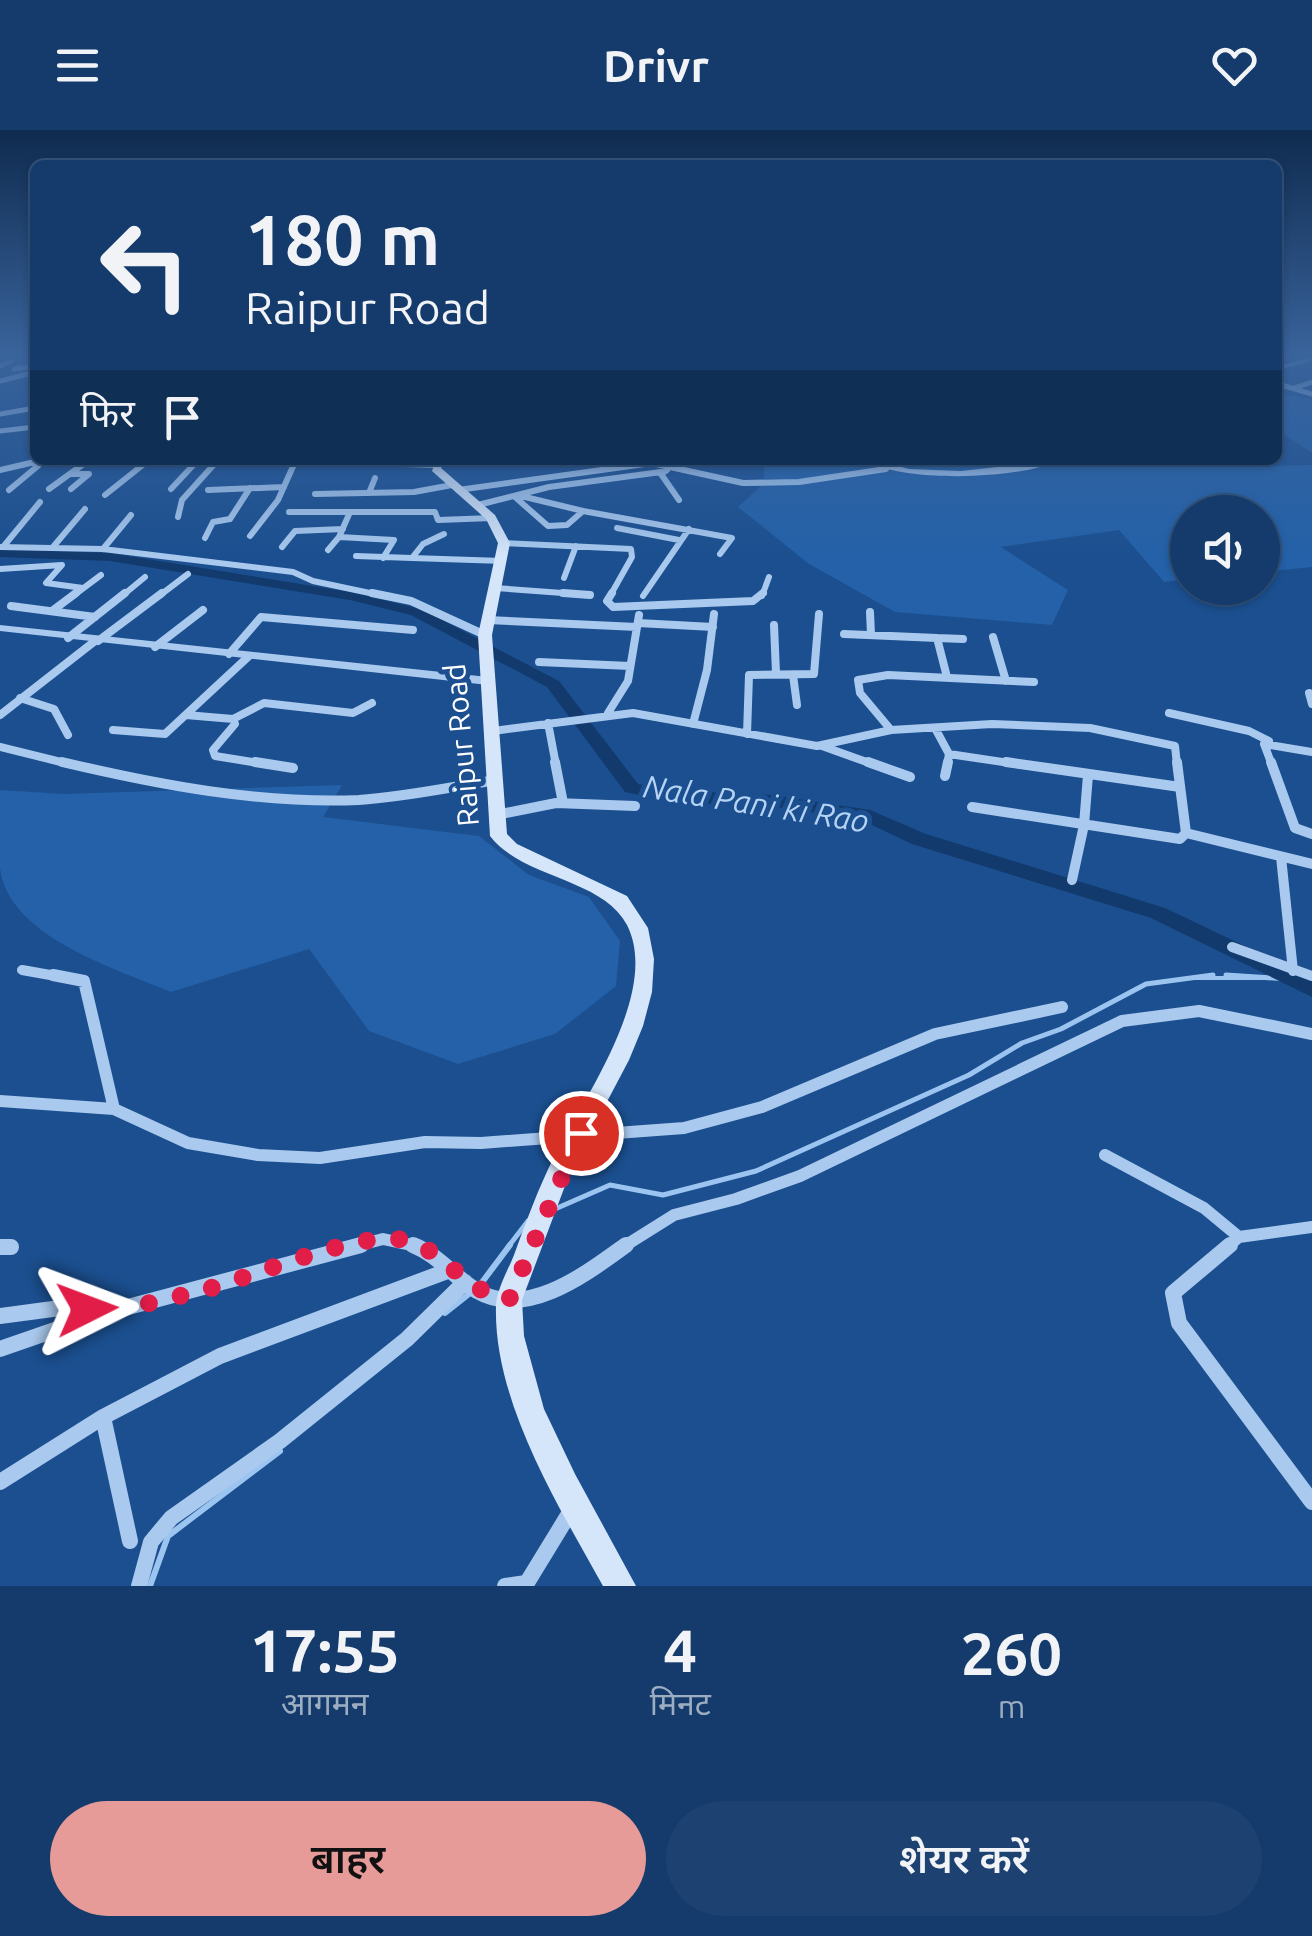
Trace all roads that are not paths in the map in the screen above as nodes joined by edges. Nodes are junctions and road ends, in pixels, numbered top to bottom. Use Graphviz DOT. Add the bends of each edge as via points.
graph roads {
  1 [pos="30,428"];
  2 [pos="0,432"];
  3 [pos="30,463"];
  4 [pos="38,465"];
  5 [pos="81,465"];
  6 [pos="143,465"];
  7 [pos="193,465"];
  8 [pos="214,465"];
  9 [pos="294,465"];
  10 [pos="440,465"];
  11 [pos="878,465"];
  12 [pos="1022,465"];
  13 [pos="672,468"];
  14 [pos="1,469"];
  15 [pos="886,469"];
  16 [pos="661,472"];
  17 [pos="69,474"];
  18 [pos="375,478"];
  19 [pos="284,487"];
  20 [pos="455,487"];
  21 [pos="71,488"];
  22 [pos="250,488"];
  23 [pos="49,489"];
  24 [pos="171,489"];
  25 [pos="9,490"];
  26 [pos="208,490"];
  27 [pos="369,493"];
  28 [pos="315,494"];
  29 [pos="105,495"];
  30 [pos="517,497"];
  31 [pos="679,500"];
  32 [pos="40,502"];
  33 [pos="478,505"];
  34 [pos="84,509"];
  35 [pos="583,511"];
  36 [pos="289,512"];
  37 [pos="350,512"];
  38 [pos="131,515"];
  39 [pos="178,517"];
  40 [pos="492,518"];
  41 [pos="626,518"];
  42 [pos="617,528"];
  43 [pos="689,529"];
  44 [pos="340,533"];
  45 [pos="444,534"];
  46 [pos="608,535"];
  47 [pos="250,536"];
  48 [pos="205,538"];
  49 [pos="679,540"];
  50 [pos="504,543"];
  51 [pos="576,546"];
  52 [pos="2,547"];
  53 [pos="53,547"];
  54 [pos="282,548"];
  55 [pos="103,549"];
  56 [pos="328,550"];
  57 [pos="720,554"];
  58 [pos="356,556"];
  59 [pos="382,558"];
  60 [pos="412,558"];
  61 [pos="503,561"];
  62 [pos="0,569"];
  63 [pos="188,574"];
  64 [pos="102,575"];
  65 [pos="145,577"];
  66 [pos="769,577"];
  67 [pos="564,578"];
  68 [pos="83,588"];
  69 [pos="495,588"];
  70 [pos="590,595"];
  71 [pos="642,596"];
  72 [pos="11,606"];
  73 [pos="203,610"];
  74 [pos="51,611"];
  75 [pos="870,612"];
  76 [pos="714,614"];
  77 [pos="820,614"];
  78 [pos="96,618"];
  79 [pos="487,620"];
  80 [pos="638,622"];
  81 [pos="774,625"];
  82 [pos="713,627"];
  83 [pos="0,628"];
  84 [pos="414,630"];
  85 [pos="844,634"];
  86 [pos="871,635"];
  87 [pos="485,637"];
  88 [pos="993,637"];
  89 [pos="68,638"];
  90 [pos="938,638"];
  91 [pos="963,640"];
  92 [pos="96,641"];
  93 [pos="155,646"];
  94 [pos="230,654"];
  95 [pos="249,656"];
  96 [pos="540,662"];
  97 [pos="630,666"];
  98 [pos="487,672"];
  99 [pos="776,673"];
  100 [pos="794,675"];
  101 [pos="947,677"];
  102 [pos="1006,681"];
  103 [pos="1034,682"];
  104 [pos="20,698"];
  105 [pos="372,702"];
  106 [pos="797,705"];
  107 [pos="608,713"];
  108 [pos="1170,713"];
  109 [pos="0,715"];
  110 [pos="186,715"];
  111 [pos="233,720"];
  112 [pos="548,723"];
  113 [pos="694,724"];
  114 [pos="935,728"];
  115 [pos="112,730"];
  116 [pos="891,730"];
  117 [pos="492,732"];
  118 [pos="747,734"];
  119 [pos="68,735"];
  120 [pos="1269,742"];
  121 [pos="822,746"];
  122 [pos="0,748"];
  123 [pos="1312,752"];
  124 [pos="949,754"];
  125 [pos="293,768"];
  126 [pos="1088,774"];
  127 [pos="945,776"];
  128 [pos="910,778"];
  129 [pos="496,780"];
  130 [pos="1180,787"];
  131 [pos="563,803"];
  132 [pos="635,806"];
  133 [pos="972,808"];
  134 [pos="496,815"];
  135 [pos="1084,824"];
  136 [pos="1186,833"];
  137 [pos="1312,834"];
  138 [pos="1281,857"];
  139 [pos="1312,864"];
  140 [pos="1072,880"];
  141 [pos="1232,947"];
  142 [pos="22,970"];
  143 [pos="1293,971"];
  144 [pos="1312,976"];
  145 [pos="1062,1006"];
  146 [pos="1312,1034"];
  147 [pos="0,1101"];
  148 [pos="114,1108"];
  149 [pos="575,1142"];
  150 [pos="1105,1155"];
  151 [pos="1312,1227"];
  152 [pos="1239,1238"];
  153 [pos="450,1270"];
  154 [pos="472,1287"];
  155 [pos="509,1300"];
  156 [pos="98,1315"];
  157 [pos="0,1316"];
  158 [pos="0,1350"];
  159 [pos="104,1417"];
  160 [pos="0,1482"];
  161 [pos="1312,1502"];
  162 [pos="576,1504"];
  163 [pos="130,1541"];
  164 [pos="525,1585"];
  165 [pos="139,1586"];
  166 [pos="504,1586"];
  167 [pos="620,1586"];
  1 -- 2 [label="street"];
  3 -- 14 [label="street"];
  4 -- 25 [label="street"];
  5 -- 17 [label="street"];
  6 -- 29 [label="street"];
  7 -- 24 [label="street"];
  8 -- 39 [label="street" via="182,500"];
  9 -- 19 [label="street"];
  10 -- 20 [label="main road, Raipur Road"];
  11 -- 15 [label="street"];
  12 -- 15 [label="street"];
  13 -- 15 [label="street" via="744,483"];
  13 -- 16 [label="street"];
  13 -- 20 [label="street" via="633,465"];
  16 -- 30 [label="street"];
  16 -- 31 [label="street"];
  17 -- 21 [label="street" via="88,474"];
  17 -- 23 [label="street"];
  18 -- 27 [label="street"];
  19 -- 22 [label="street"];
  19 -- 47 [label="street"];
  20 -- 27 [label="street"];
  20 -- 33 [label="main road, Raipur Road"];
  22 -- 26 [label="street"];
  22 -- 48 [label="street" via="230,518 213,522"];
  27 -- 28 [label="street"];
  30 -- 33 [label="street"];
  30 -- 35 [label="street"];
  30 -- 35 [label="street" via="548,526 567,525"];
  32 -- 52 [label="street"];
  33 -- 40 [label="main road, Raipur Road"];
  34 -- 53 [label="street"];
  35 -- 41 [label="street"];
  36 -- 37 [label="street"];
  37 -- 40 [label="street"];
  37 -- 44 [label="street"];
  38 -- 55 [label="street"];
  40 -- 50 [label="main road, Raipur Road"];
  41 -- 42 [label="street"];
  41 -- 43 [label="street"];
  42 -- 46 [label="street"];
  42 -- 49 [label="street"];
  43 -- 49 [label="street"];
  43 -- 57 [label="street" via="732,538"];
  44 -- 54 [label="street" via="295,532"];
  44 -- 56 [label="street"];
  44 -- 59 [label="street" via="394,540"];
  45 -- 60 [label="street"];
  49 -- 71 [label="street"];
  50 -- 51 [label="street"];
  50 -- 61 [label="main road, Raipur Road"];
  51 -- 66 [label="street" via="633,551 609,597 613,607 753,602"];
  51 -- 67 [label="street"];
  52 -- 53 [label="street"];
  53 -- 55 [label="street"];
  55 -- 87 [label="street" via="293,572 411,600"];
  58 -- 59 [label="street"];
  59 -- 60 [label="street"];
  60 -- 61 [label="street"];
  61 -- 69 [label="main road, Raipur Road"];
  62 -- 68 [label="street" via="62,565 46,582"];
  63 -- 92 [label="street"];
  64 -- 68 [label="street"];
  65 -- 78 [label="street"];
  68 -- 74 [label="street"];
  69 -- 70 [label="street"];
  69 -- 79 [label="main road, Raipur Road"];
  72 -- 74 [label="street"];
  73 -- 93 [label="street"];
  74 -- 78 [label="street"];
  75 -- 86 [label="street"];
  76 -- 82 [label="street"];
  77 -- 100 [label="street" via="815,671"];
  78 -- 89 [label="street"];
  79 -- 80 [label="street"];
  79 -- 87 [label="main road, Raipur Road"];
  80 -- 82 [label="street"];
  80 -- 97 [label="street"];
  81 -- 99 [label="street"];
  82 -- 113 [label="street"];
  83 -- 89 [label="street"];
  84 -- 94 [label="street" via="261,617"];
  85 -- 86 [label="street"];
  86 -- 90 [label="street"];
  87 -- 98 [label="main road, Raipur Road"];
  88 -- 102 [label="street"];
  89 -- 92 [label="street"];
  90 -- 91 [label="street"];
  90 -- 101 [label="street"];
  92 -- 93 [label="street"];
  92 -- 104 [label="street"];
  93 -- 94 [label="street"];
  94 -- 95 [label="street"];
  95 -- 98 [label="street"];
  95 -- 110 [label="street"];
  96 -- 97 [label="street"];
  97 -- 107 [label="street" via="626,688"];
  98 -- 117 [label="main road, Raipur Road"];
  99 -- 100 [label="street"];
  99 -- 118 [label="street" via="748,676"];
  100 -- 106 [label="street"];
  101 -- 102 [label="street"];
  101 -- 116 [label="street" via="858,680 860,693"];
  102 -- 103 [label="street"];
  104 -- 109 [label="street"];
  104 -- 119 [label="street" via="54,709"];
  105 -- 111 [label="street" via="355,713 262,703"];
  107 -- 112 [label="street"];
  107 -- 113 [label="street"];
  108 -- 120 [label="street"];
  110 -- 111 [label="street"];
  110 -- 115 [label="street" via="160,736"];
  111 -- 125 [label="street" via="213,754"];
  112 -- 117 [label="street"];
  112 -- 131 [label="street"];
  113 -- 118 [label="street"];
  114 -- 116 [label="street"];
  114 -- 124 [label="street"];
  114 -- 130 [label="street" via="1062,726 1162,740 1176,748"];
  116 -- 121 [label="street"];
  117 -- 129 [label="main road, Raipur Road"];
  118 -- 121 [label="street"];
  120 -- 123 [label="street"];
  120 -- 137 [label="street" via="1265,750 1295,828"];
  121 -- 128 [label="street"];
  122 -- 129 [label="street" via="178,788 267,799 360,800"];
  124 -- 126 [label="street"];
  124 -- 127 [label="street"];
  126 -- 130 [label="street"];
  126 -- 135 [label="street"];
  129 -- 134 [label="main road, Raipur Road"];
  130 -- 136 [label="street"];
  131 -- 132 [label="street"];
  131 -- 134 [label="street"];
  133 -- 135 [label="street"];
  134 -- 149 [label="main road, Raipur Road" via="499,836 510,848 621,901 642,936 638,1004 620,1059"];
  135 -- 136 [label="street" via="1180,839"];
  135 -- 140 [label="street"];
  136 -- 138 [label="street"];
  138 -- 139 [label="street"];
  138 -- 143 [label="street"];
  141 -- 143 [label="street"];
  142 -- 148 [label="street" via="84,981"];
  143 -- 144 [label="street"];
  145 -- 149 [label="street" via="934,1034 724,1120"];
  146 -- 155 [label="street" via="1199,1011 1122,1021 800,1176 673,1214 606,1262"];
  147 -- 148 [label="street"];
  148 -- 149 [label="street" via="188,1143 289,1157 425,1142"];
  149 -- 155 [label="main road, Raipur Road"];
  150 -- 152 [label="street" via="1188,1198"];
  151 -- 152 [label="street"];
  152 -- 161 [label="street" via="1173,1293 1174,1315"];
  153 -- 154 [label="street"];
  153 -- 156 [label="street" via="426,1247 383,1238"];
  153 -- 159 [label="street" via="220,1356"];
  154 -- 155 [label="street"];
  154 -- 165 [label="street" via="280,1441 171,1518 151,1542"];
  155 -- 162 [label="main road, Raipur Road" via="516,1364"];
  156 -- 157 [label="street" via="75,1306"];
  156 -- 158 [label="street"];
  159 -- 160 [label="street"];
  159 -- 163 [label="street"];
  162 -- 164 [label="street"];
  162 -- 167 [label="main road, Raipur Road"];
  164 -- 166 [label="street"];
}
